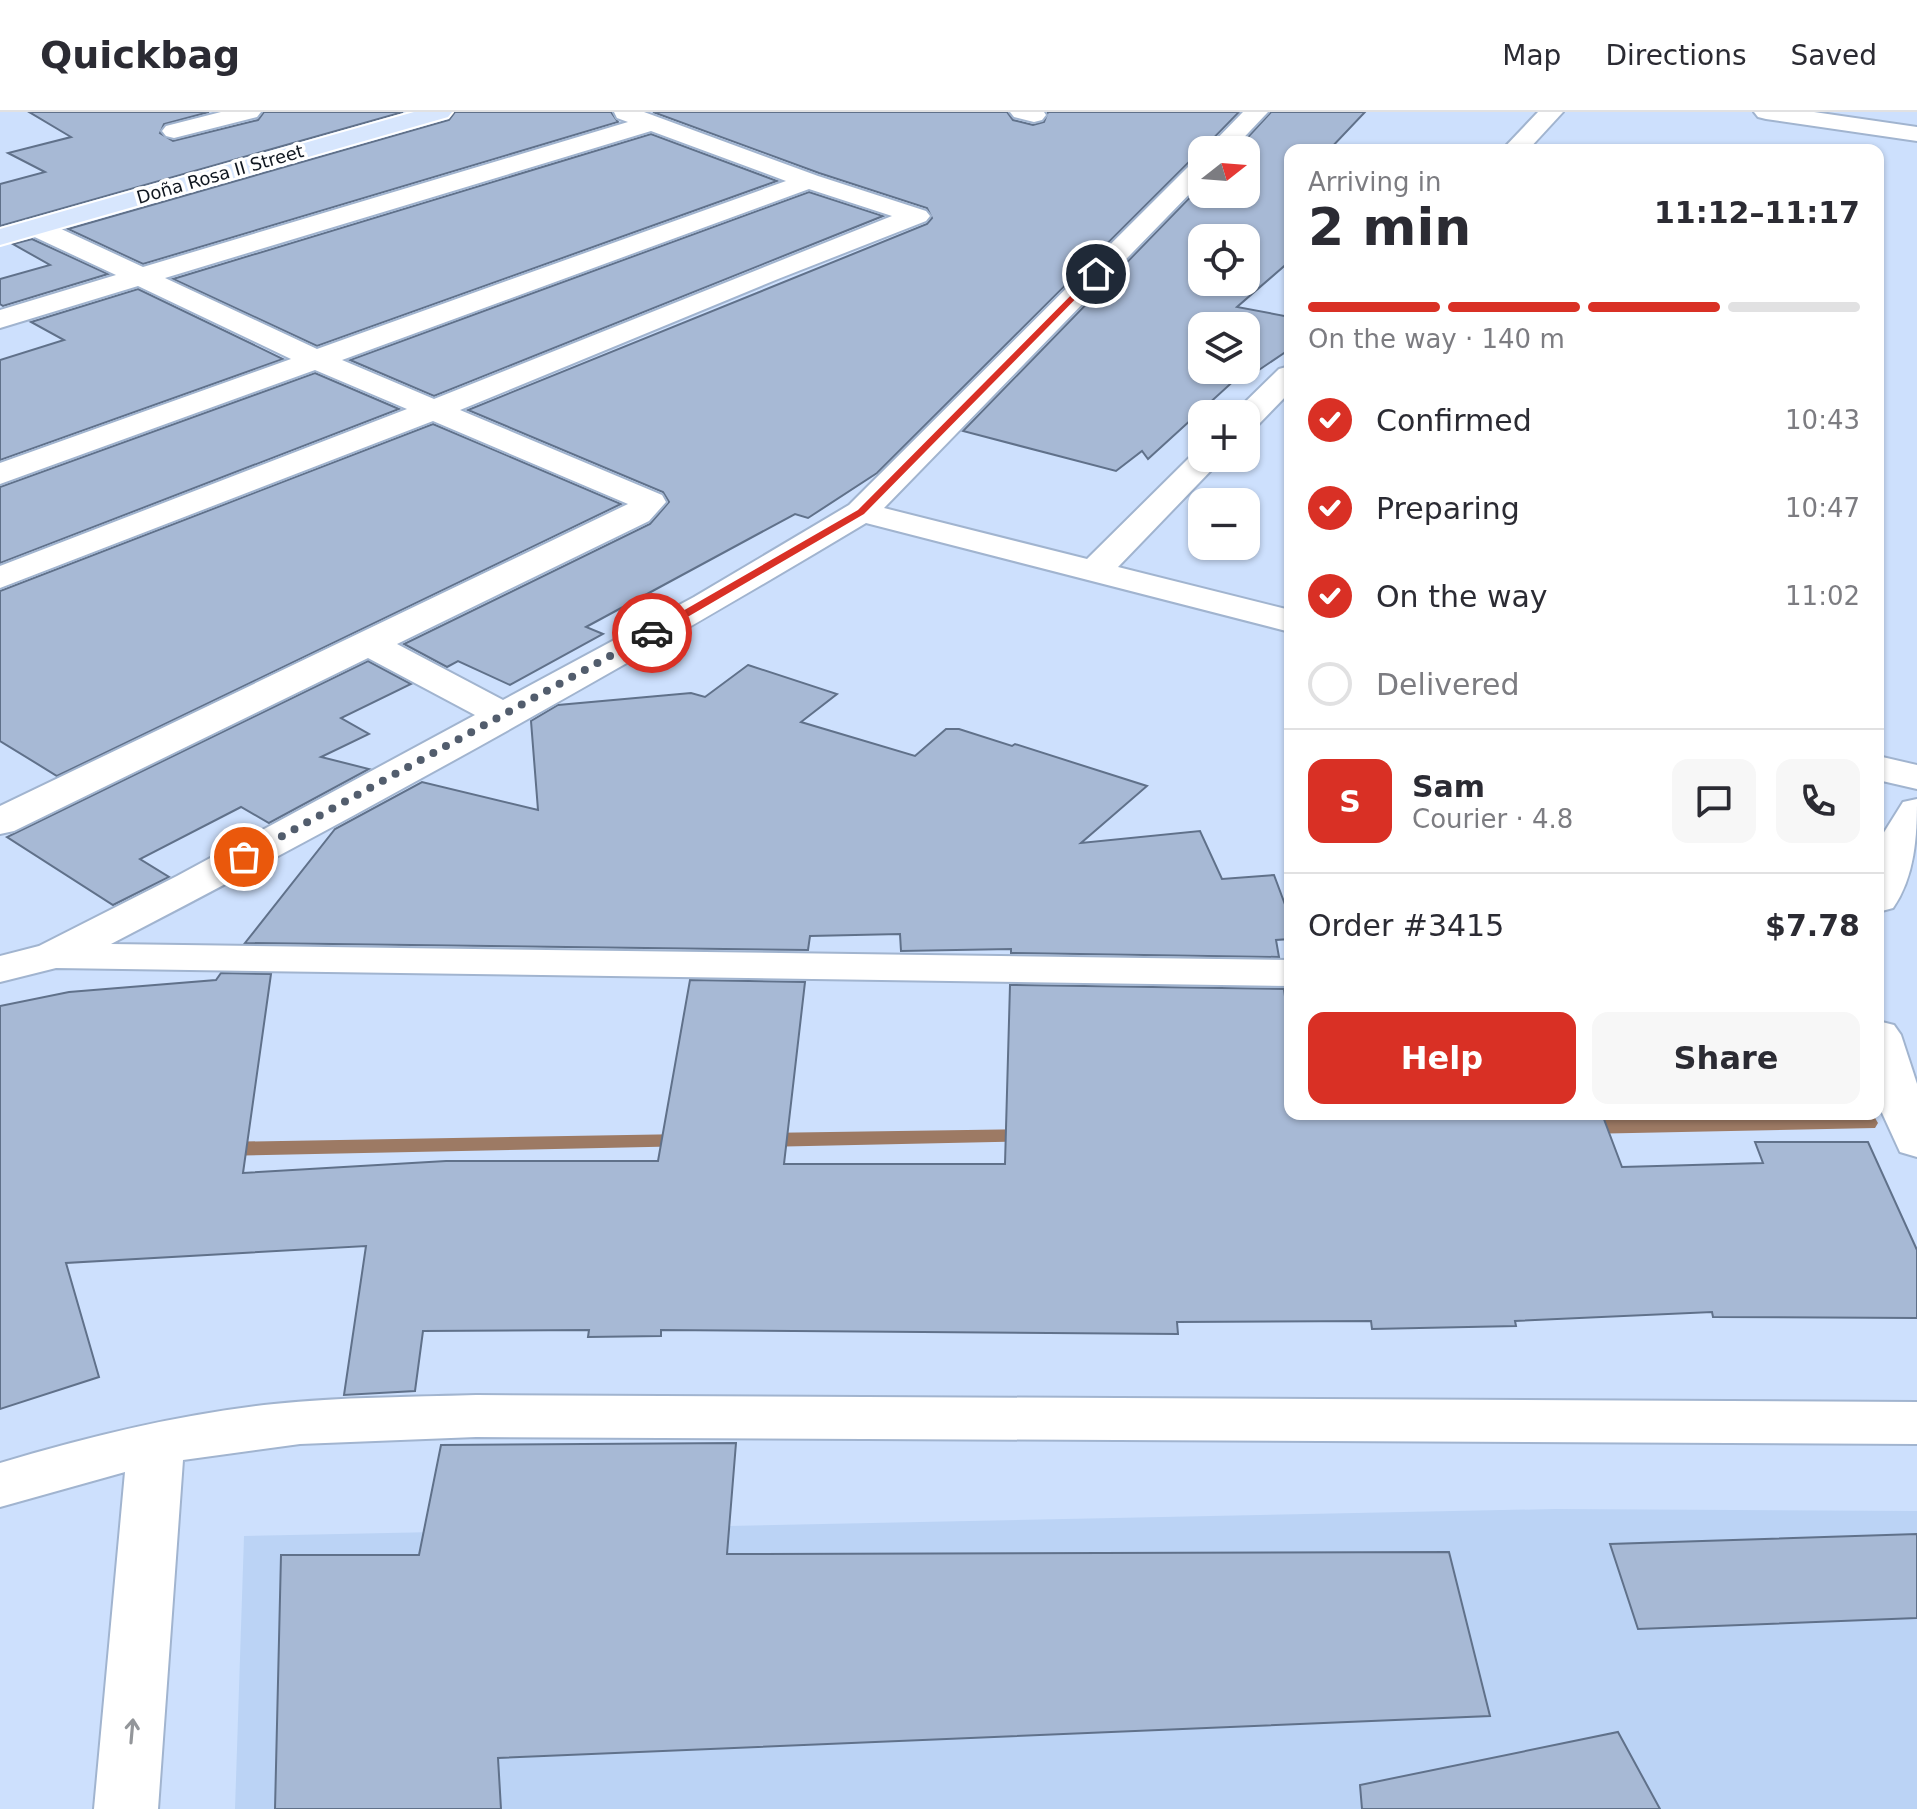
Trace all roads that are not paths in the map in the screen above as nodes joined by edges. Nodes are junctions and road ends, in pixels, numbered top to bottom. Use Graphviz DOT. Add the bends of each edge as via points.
graph roads {
  1 [pos="249,112"];
  2 [pos="440,112"];
  3 [pos="622,112"];
  4 [pos="1256,112"];
  5 [pos="1551,112"];
  6 [pos="1766,112"];
  7 [pos="651,123"];
  8 [pos="174,131"];
  9 [pos="1917,134"];
  10 [pos="1232,136"];
  11 [pos="1520,144"];
  12 [pos="809,181"];
  13 [pos="1188,181"];
  14 [pos="11,231"];
  15 [pos="141,276"];
  16 [pos="0,319"];
  17 [pos="315,359"];
  18 [pos="1284,381"];
  19 [pos="1260,405"];
  20 [pos="436,409"];
  21 [pos="1193,472"];
  22 [pos="0,474"];
  23 [pos="861,512"];
  24 [pos="1095,570"];
  25 [pos="0,578"];
  26 [pos="1284,619"];
  27 [pos="370,644"];
  28 [pos="503,715"];
  29 [pos="1917,739"];
  30 [pos="1917,757"];
  31 [pos="1884,769"];
  32 [pos="1917,777"];
  33 [pos="1917,811"];
  34 [pos="0,822"];
  35 [pos="1884,881"];
  36 [pos="55,955"];
  37 [pos="0,969"];
  38 [pos="1284,973"];
  39 [pos="1884,1061"];
  40 [pos="1917,1141"];
  41 [pos="1917,1423"];
  42 [pos="156,1443"];
  43 [pos="0,1485"];
  44 [pos="126,1809"];
  1 -- 8 [label="street"];
  2 -- 14 [label="main road, Doña Rosa II Street"];
  3 -- 7 [label="street"];
  4 -- 10 [label="street"];
  5 -- 11 [label="street"];
  6 -- 9 [label="street" via="1839,132"];
  7 -- 12 [label="street"];
  7 -- 15 [label="street"];
  12 -- 17 [label="street"];
  12 -- 20 [label="street" via="917,216"];
  13 -- 23 [label="street"];
  14 -- 15 [label="street"];
  15 -- 16 [label="street"];
  15 -- 17 [label="street"];
  17 -- 20 [label="street"];
  17 -- 22 [label="street"];
  18 -- 19 [label="street"];
  20 -- 25 [label="street"];
  20 -- 27 [label="street" via="650,502 637,514"];
  21 -- 24 [label="street"];
  23 -- 24 [label="street"];
  23 -- 28 [label="street"];
  24 -- 26 [label="street"];
  27 -- 28 [label="street"];
  27 -- 34 [label="street"];
  28 -- 36 [label="street"];
  29 -- 30 [label="street" via="1912,751"];
  31 -- 32 [label="street"];
  33 -- 35 [label="street" via="1895,848"];
  36 -- 37 [label="street"];
  36 -- 38 [label="street"];
  39 -- 40 [label="street"];
  41 -- 42 [label="street" via="476,1416 275,1425"];
  42 -- 43 [label="street"];
  44 -- 42 [label="street, one-way"];
}
